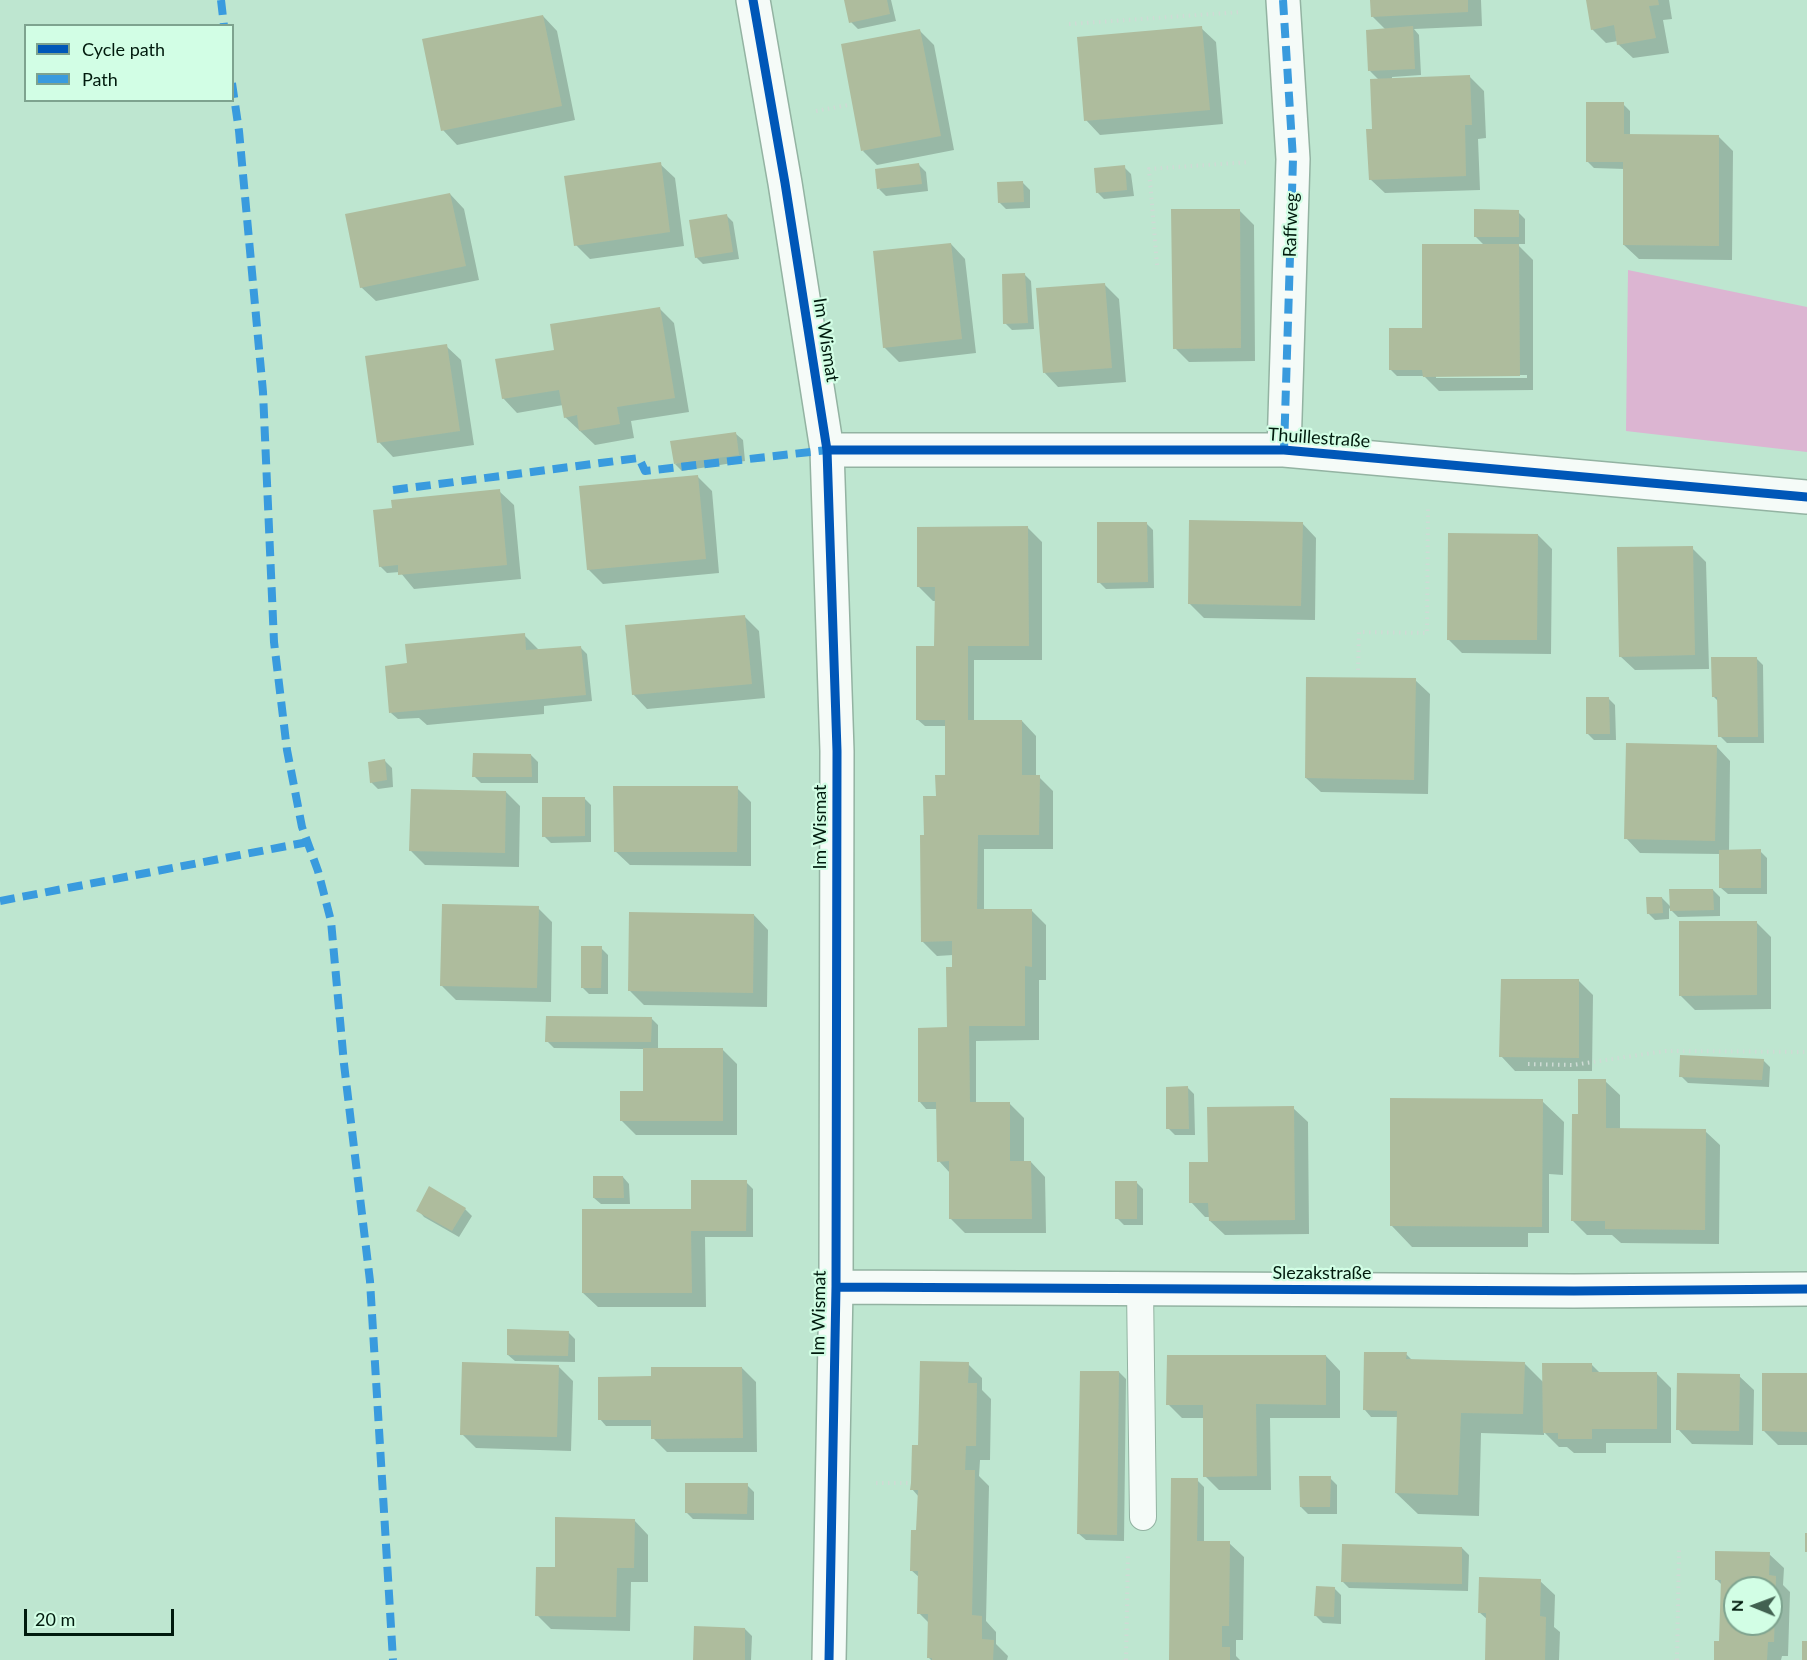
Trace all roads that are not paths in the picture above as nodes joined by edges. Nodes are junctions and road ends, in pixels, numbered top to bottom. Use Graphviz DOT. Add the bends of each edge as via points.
graph roads {
  1 [pos="753,0"];
  2 [pos="1284,4"];
  3 [pos="827,450"];
  4 [pos="1284,450"];
  5 [pos="1807,496"];
  6 [pos="836,1287"];
  7 [pos="1140,1288"];
  8 [pos="1807,1289"];
  9 [pos="1143,1517"];
  10 [pos="829,1660"];
  1 -- 3 [label="street, Im Wismat"];
  2 -- 4 [label="street, Raffweg" via="1293,159"];
  3 -- 4 [label="street, Thuillestraße"];
  3 -- 6 [label="street, Im Wismat" via="837,751"];
  4 -- 5 [label="street, Thuillestraße"];
  6 -- 7 [label="street, Slezakstraße"];
  6 -- 10 [label="street, Im Wismat"];
  7 -- 8 [label="street, Slezakstraße"];
  7 -- 9 [label="lane"];
}
